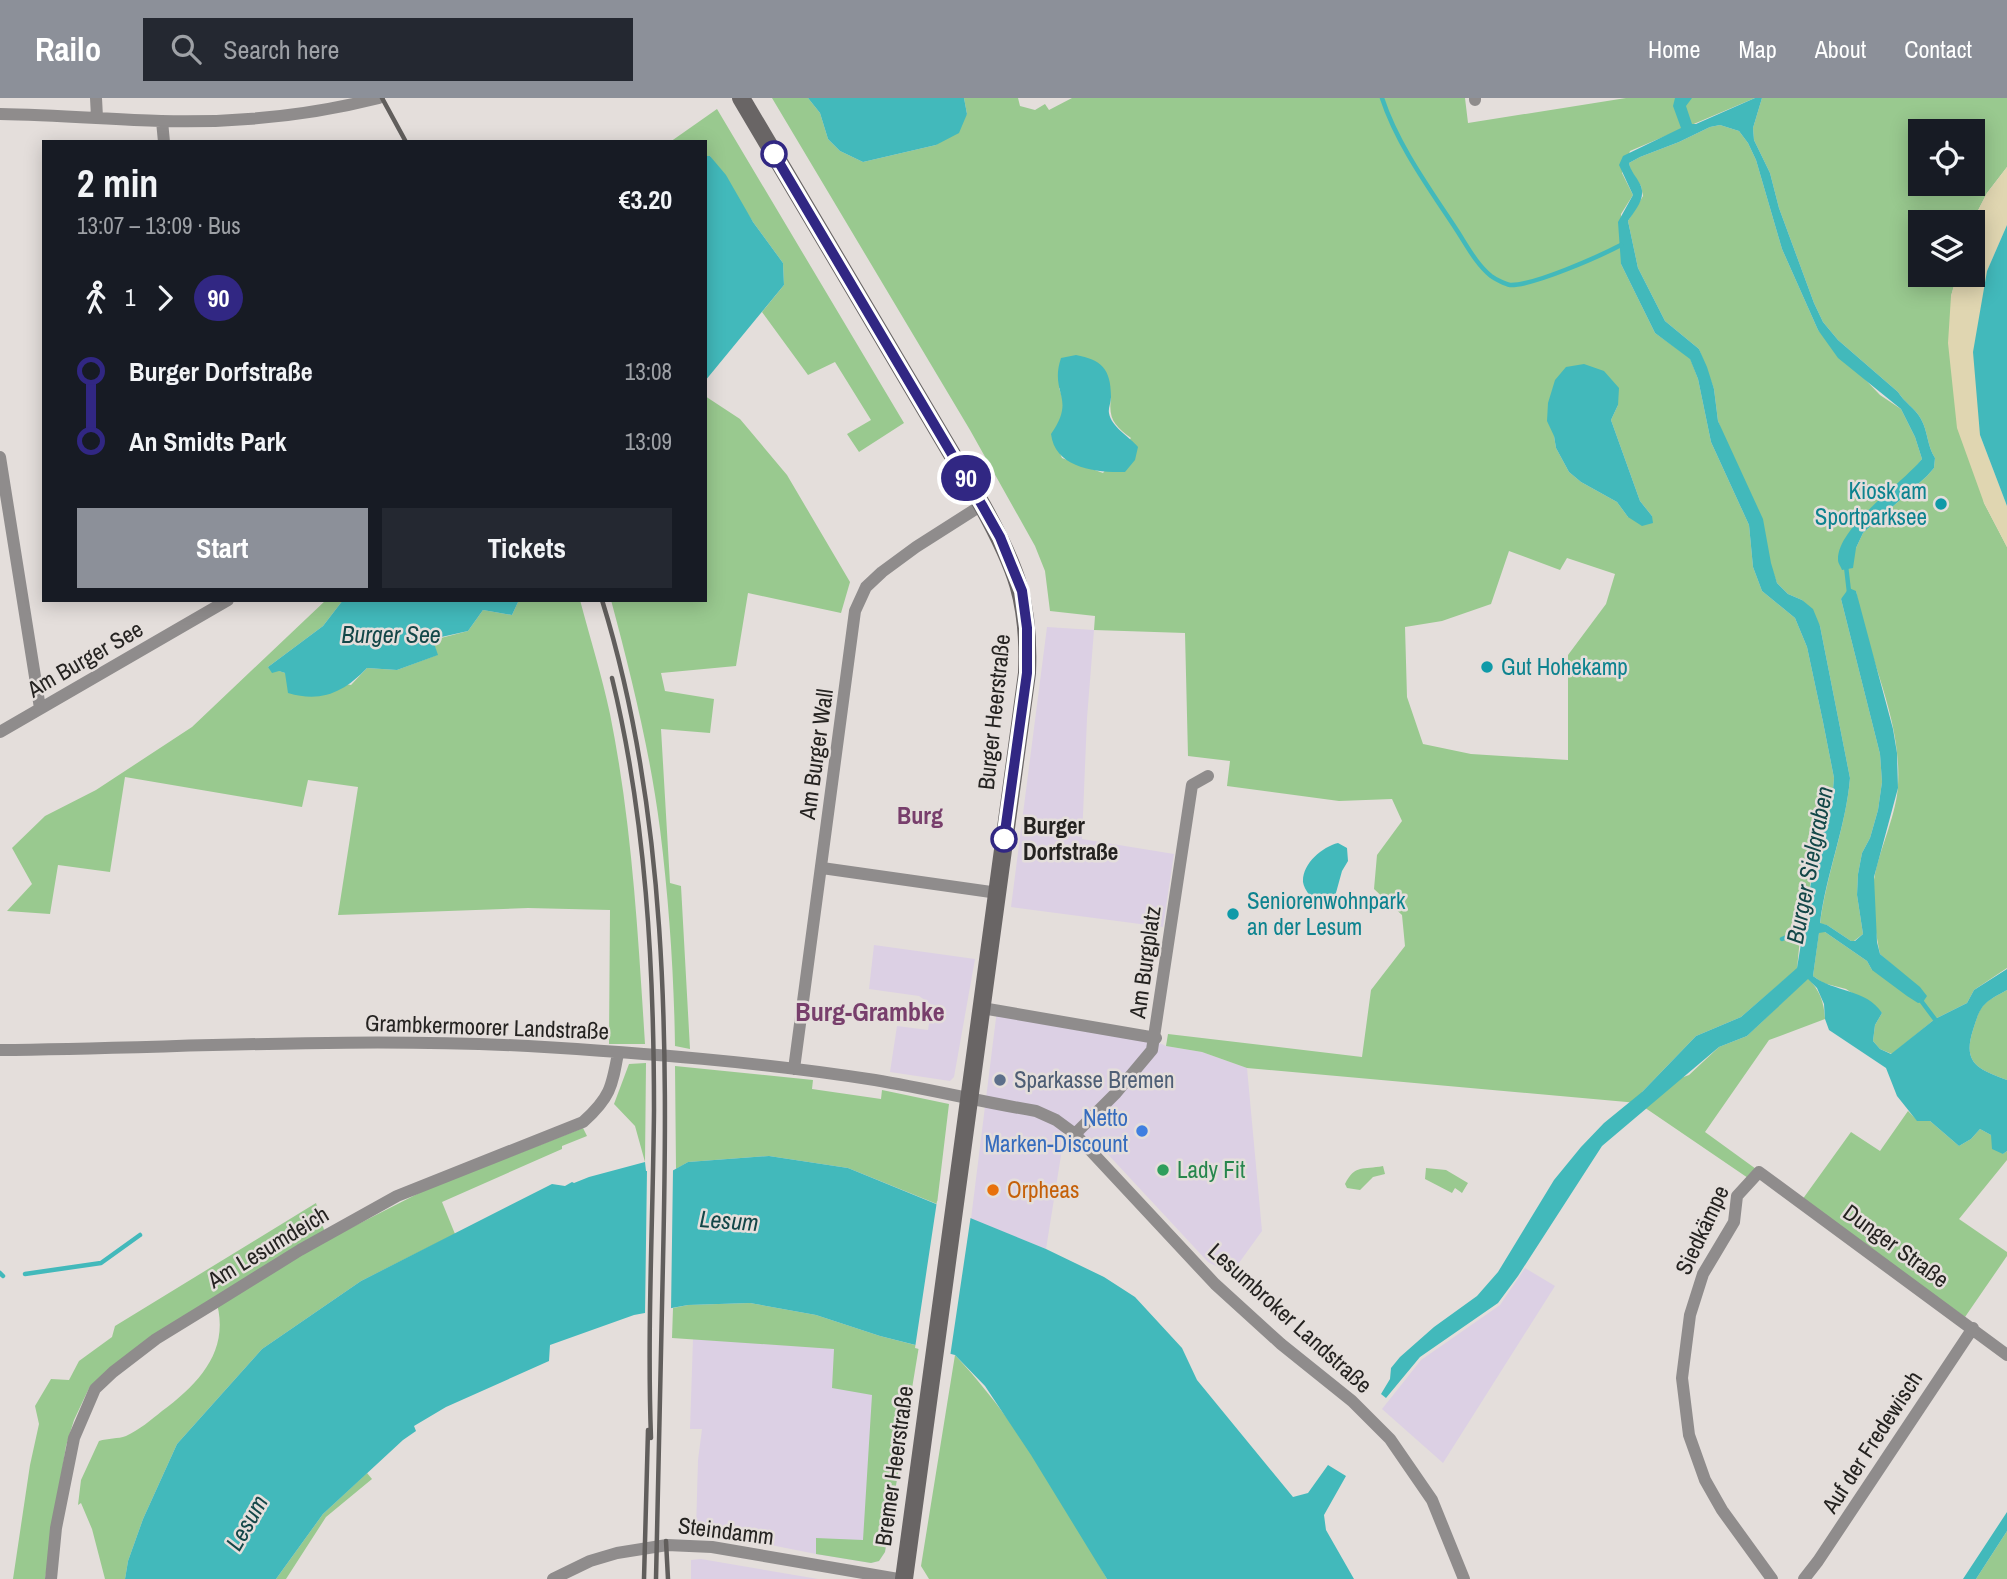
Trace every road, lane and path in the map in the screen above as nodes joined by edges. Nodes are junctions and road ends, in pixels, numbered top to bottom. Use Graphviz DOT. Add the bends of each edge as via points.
graph roads {
  1 [pos="96,98"];
  2 [pos="379,98"];
  3 [pos="740,98"];
  4 [pos="0,114"];
  5 [pos="97,117"];
  6 [pos="162,121"];
  7 [pos="164,140"];
  8 [pos="0,457"];
  9 [pos="982,505"];
  10 [pos="225,602"];
  11 [pos="40,708"];
  12 [pos="0,732"];
  13 [pos="1208,776"];
  14 [pos="822,868"];
  15 [pos="998,893"];
  16 [pos="982,1008"];
  17 [pos="1156,1038"];
  18 [pos="0,1050"];
  19 [pos="618,1053"];
  20 [pos="794,1069"];
  21 [pos="969,1098"];
  22 [pos="1075,1134"];
  23 [pos="1759,1172"];
  24 [pos="1973,1328"];
  25 [pos="2007,1355"];
  26 [pos="933,1359"];
  27 [pos="51,1579"];
  28 [pos="553,1579"];
  29 [pos="898,1579"];
  30 [pos="904,1579"];
  31 [pos="1464,1579"];
  32 [pos="1772,1579"];
  33 [pos="1804,1579"];
  1 -- 5 [label="street"];
  2 -- 6 [label="street" via="279,116"];
  3 -- 9 [label="main road, Burger Heerstraße"];
  4 -- 5 [label="street"];
  5 -- 6 [label="street"];
  6 -- 7 [label="street"];
  8 -- 11 [label="street"];
  9 -- 14 [label="street, Am Burger Wall" via="882,572 866,587 855,611"];
  9 -- 15 [label="main road, Burger Heerstraße" via="1022,591 1028,643"];
  10 -- 11 [label="street, Am Burger See"];
  11 -- 12 [label="street, Am Burger See"];
  13 -- 17 [label="street, Am Burgplatz" via="1192,785"];
  14 -- 15 [label="street"];
  14 -- 20 [label="street, Am Burger Wall"];
  15 -- 16 [label="main road, Burger Heerstraße"];
  16 -- 17 [label="street"];
  16 -- 21 [label="main road, Burger Heerstraße"];
  17 -- 22 [label="street, Am Burgplatz" via="1137,1068"];
  18 -- 19 [label="street, Grambkermoorer Landstraße" via="412,1043"];
  19 -- 20 [label="street, Grambkermoorer Landstraße"];
  19 -- 27 [label="street, Am Lesumdeich" via="603,1104 583,1122 385,1203 156,1339 94,1389 70,1455"];
  20 -- 21 [label="street, Grambkermoorer Landstraße"];
  21 -- 22 [label="street, Lesumbroker Landstraße" via="1036,1111"];
  21 -- 26 [label="main road, Burger Heerstraße"];
  22 -- 31 [label="street, Lesumbroker Landstraße" via="1215,1284 1390,1439 1432,1500"];
  23 -- 24 [label="street, Dunger Straße"];
  23 -- 32 [label="street, Siedkämpe" via="1737,1196 1734,1222 1695,1296 1682,1364 1683,1398 1689,1436 1704,1480"];
  24 -- 25 [label="street, Dunger Straße"];
  24 -- 33 [label="street, Auf der Fredewisch"];
  26 -- 30 [label="main road, Bremer Heerstraße"];
  28 -- 29 [label="street, Steindamm" via="606,1556 667,1545 712,1547"];
}
